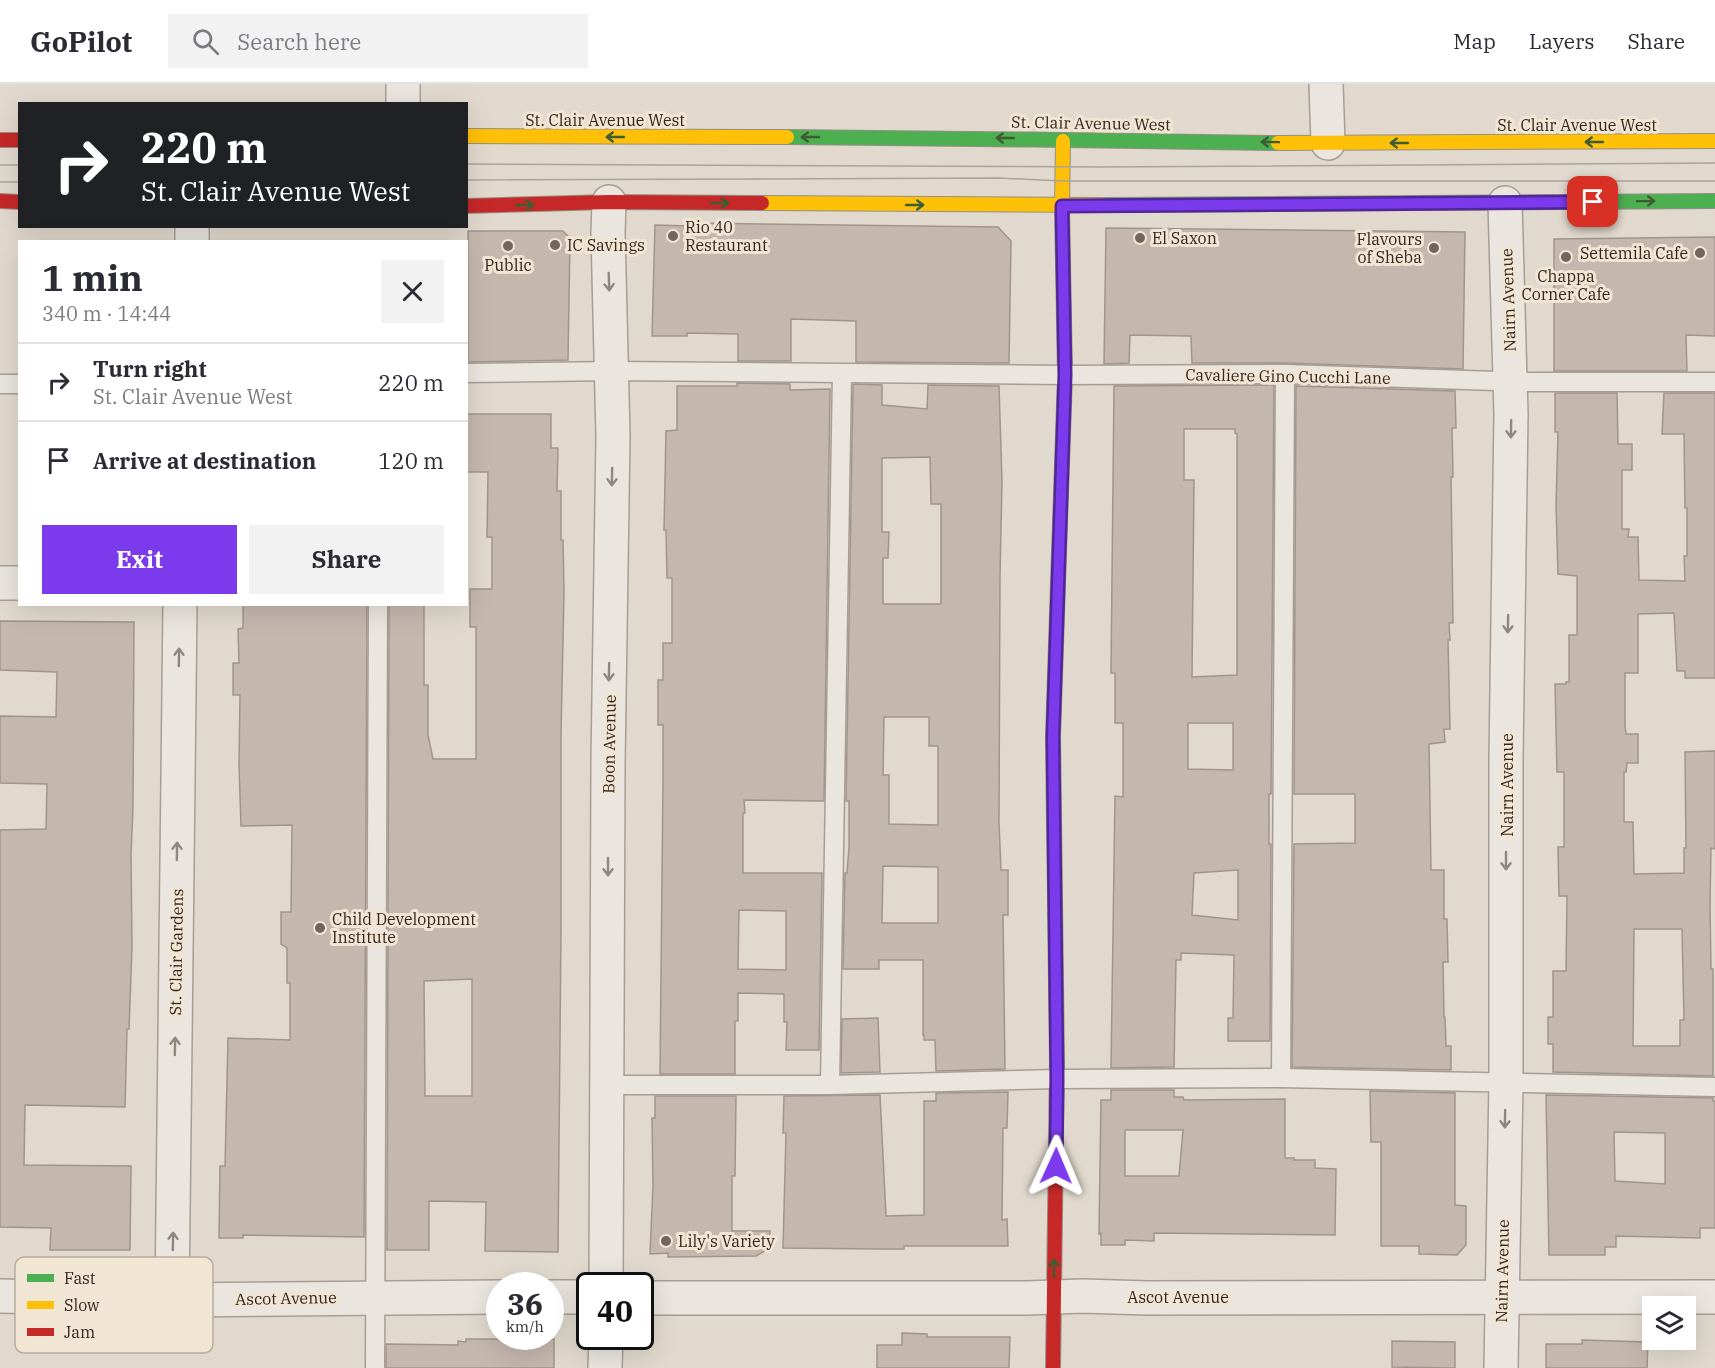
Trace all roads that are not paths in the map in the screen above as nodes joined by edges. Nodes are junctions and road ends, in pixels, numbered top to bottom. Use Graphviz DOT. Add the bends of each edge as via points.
graph roads {
  1 [pos="403,84"];
  2 [pos="1326,84"];
  3 [pos="403,102"];
  4 [pos="468,136"];
  5 [pos="0,140"];
  6 [pos="18,140"];
  7 [pos="1063,141"];
  8 [pos="1715,141"];
  9 [pos="1328,143"];
  10 [pos="0,201"];
  11 [pos="1715,201"];
  12 [pos="18,202"];
  13 [pos="609,202"];
  14 [pos="1505,203"];
  15 [pos="468,206"];
  16 [pos="1062,206"];
  17 [pos="612,371"];
  18 [pos="468,373"];
  19 [pos="842,374"];
  20 [pos="1285,374"];
  21 [pos="1065,375"];
  22 [pos="1510,381"];
  23 [pos="1715,382"];
  24 [pos="0,384"];
  25 [pos="18,384"];
  26 [pos="0,583"];
  27 [pos="18,583"];
  28 [pos="180,606"];
  29 [pos="378,606"];
  30 [pos="1281,1078"];
  31 [pos="1057,1079"];
  32 [pos="1506,1082"];
  33 [pos="608,1084"];
  34 [pos="830,1085"];
  35 [pos="1715,1087"];
  36 [pos="172,1257"];
  37 [pos="606,1272"];
  38 [pos="0,1296"];
  39 [pos="15,1296"];
  40 [pos="375,1297"];
  41 [pos="486,1297"];
  42 [pos="1054,1297"];
  43 [pos="1501,1297"];
  44 [pos="1715,1297"];
  45 [pos="654,1298"];
  46 [pos="213,1299"];
  47 [pos="606,1350"];
  48 [pos="375,1368"];
  49 [pos="605,1368"];
  50 [pos="1053,1368"];
  51 [pos="1501,1368"];
  1 -- 3 [label="street"];
  2 -- 9 [label="street"];
  7 -- 4 [label="main road, St. Clair Avenue West, one-way"];
  5 -- 6 [label="main road"];
  9 -- 7 [label="main road, St. Clair Avenue West, one-way"];
  7 -- 16 [label="main road"];
  8 -- 9 [label="main road, St. Clair Avenue West, one-way"];
  10 -- 12 [label="main road"];
  14 -- 11 [label="main road, one-way"];
  15 -- 13 [label="main road, one-way"];
  13 -- 16 [label="main road, one-way"];
  13 -- 17 [label="street, Boon Avenue, one-way"];
  14 -- 16 [label="main road"];
  14 -- 22 [label="street, Nairn Avenue"];
  16 -- 21 [label="main road"];
  17 -- 18 [label="lane, Cavaliere Gino Cucchi Lane"];
  17 -- 19 [label="lane, Cavaliere Gino Cucchi Lane"];
  17 -- 33 [label="street, Boon Avenue, one-way"];
  19 -- 21 [label="lane, Cavaliere Gino Cucchi Lane"];
  19 -- 34 [label="lane"];
  20 -- 21 [label="lane, Cavaliere Gino Cucchi Lane"];
  20 -- 22 [label="lane, Cavaliere Gino Cucchi Lane"];
  20 -- 30 [label="lane"];
  21 -- 31 [label="main road" via="1053,737"];
  22 -- 23 [label="lane, Cavaliere Gino Cucchi Lane"];
  22 -- 32 [label="street, Nairn Avenue, one-way"];
  24 -- 25 [label="lane"];
  26 -- 27 [label="street"];
  36 -- 28 [label="street, St. Clair Gardens, one-way"];
  29 -- 40 [label="lane"];
  30 -- 31 [label="lane"];
  30 -- 32 [label="lane"];
  31 -- 34 [label="lane"];
  42 -- 31 [label="main road, one-way"];
  32 -- 35 [label="lane"];
  32 -- 43 [label="street, Nairn Avenue, one-way"];
  33 -- 34 [label="lane"];
  33 -- 37 [label="street, Boon Avenue"];
  38 -- 39 [label="street, Ascot Avenue"];
  40 -- 41 [label="street, Ascot Avenue"];
  40 -- 46 [label="street, Ascot Avenue"];
  40 -- 48 [label="lane"];
  42 -- 43 [label="street, Ascot Avenue"];
  42 -- 45 [label="street, Ascot Avenue"];
  42 -- 50 [label="main road"];
  43 -- 44 [label="street, Ascot Avenue"];
  43 -- 51 [label="street, Nairn Avenue"];
  47 -- 49 [label="street"];
}
